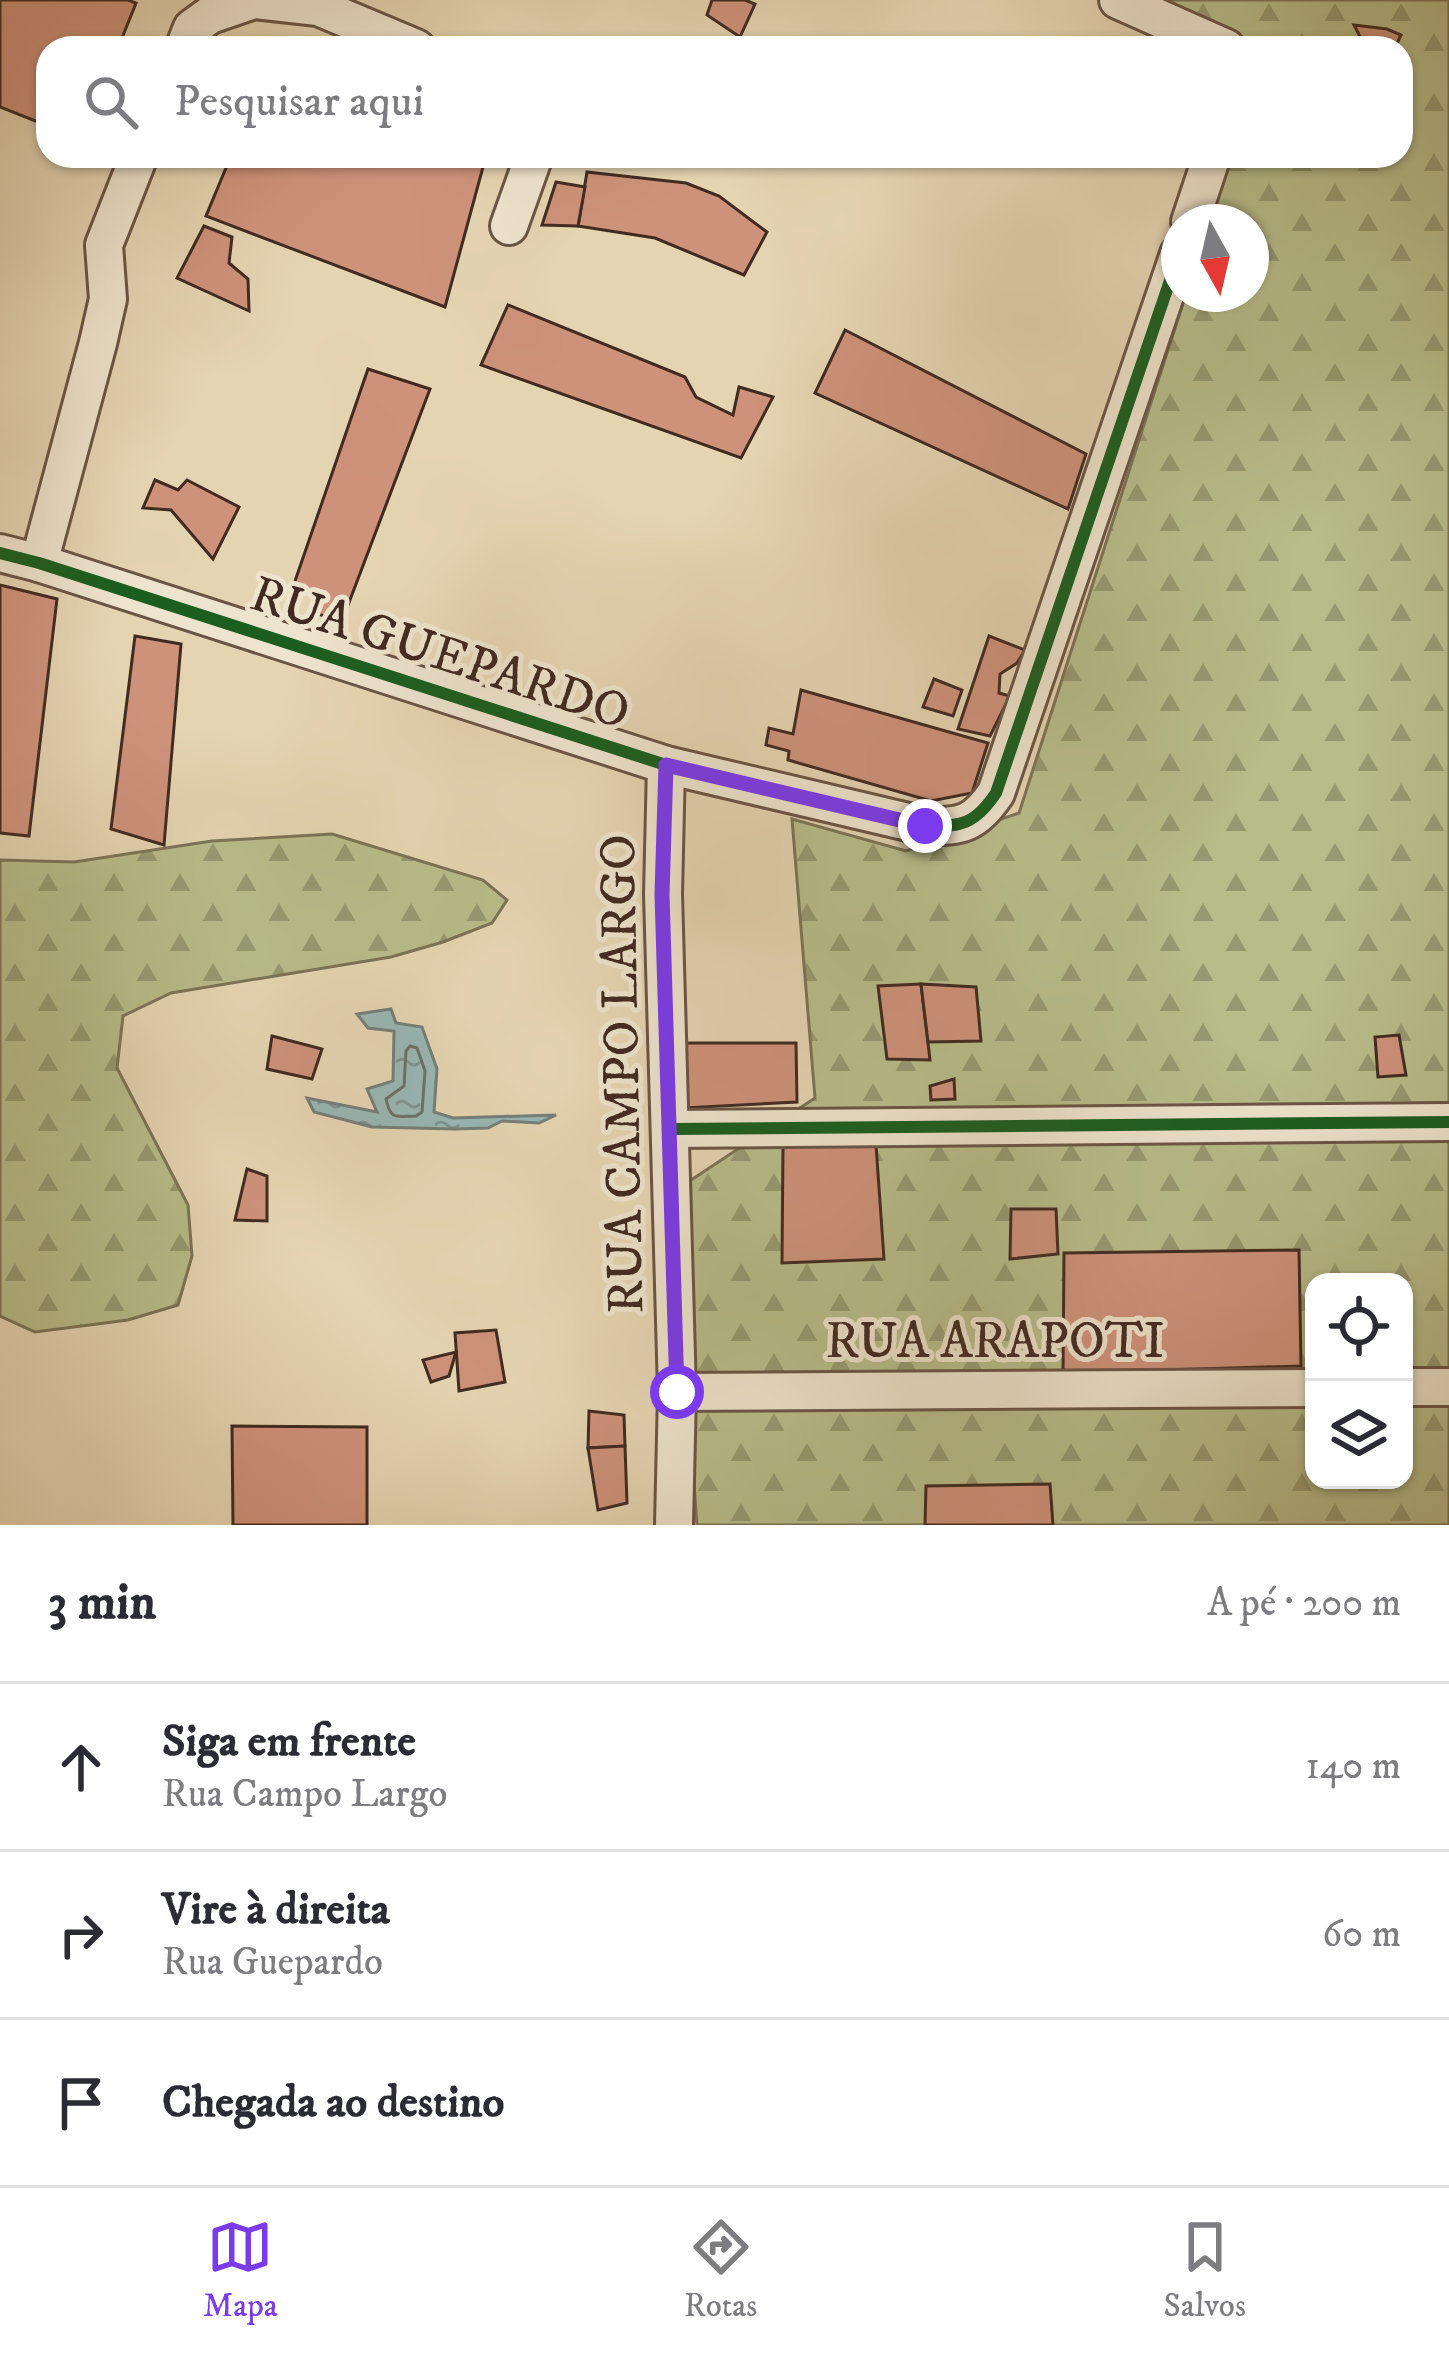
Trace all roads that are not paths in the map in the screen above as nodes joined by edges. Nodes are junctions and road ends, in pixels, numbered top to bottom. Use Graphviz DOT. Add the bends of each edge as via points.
graph roads {
  1 [pos="1118,0"];
  2 [pos="189,36"];
  3 [pos="387,36"];
  4 [pos="1199,36"];
  5 [pos="134,168"];
  6 [pos="530,168"];
  7 [pos="1208,168"];
  8 [pos="1196,204"];
  9 [pos="509,226"];
  10 [pos="1161,307"];
  11 [pos="0,553"];
  12 [pos="39,563"];
  13 [pos="666,765"];
  14 [pos="1449,1122"];
  15 [pos="671,1129"];
  16 [pos="1413,1387"];
  17 [pos="1449,1387"];
  18 [pos="1305,1388"];
  19 [pos="677,1392"];
  20 [pos="674,1525"];
  1 -- 4 [label="street"];
  2 -- 3 [label="street" via="210,15 254,0 318,7"];
  5 -- 12 [label="street" via="104,245 107,298 98,343"];
  6 -- 9 [label="street"];
  7 -- 8 [label="street"];
  10 -- 13 [label="street, RUA GUEPARDO" via="996,793 980,816 925,826"];
  11 -- 12 [label="street, RUA GUEPARDO"];
  12 -- 13 [label="street, RUA GUEPARDO"];
  13 -- 15 [label="street, RUA CAMPO LARGO"];
  14 -- 15 [label="street"];
  15 -- 19 [label="street, RUA CAMPO LARGO"];
  16 -- 17 [label="street"];
  18 -- 19 [label="street, RUA ARAPOTI"];
  19 -- 20 [label="street, RUA CAMPO LARGO"];
}
